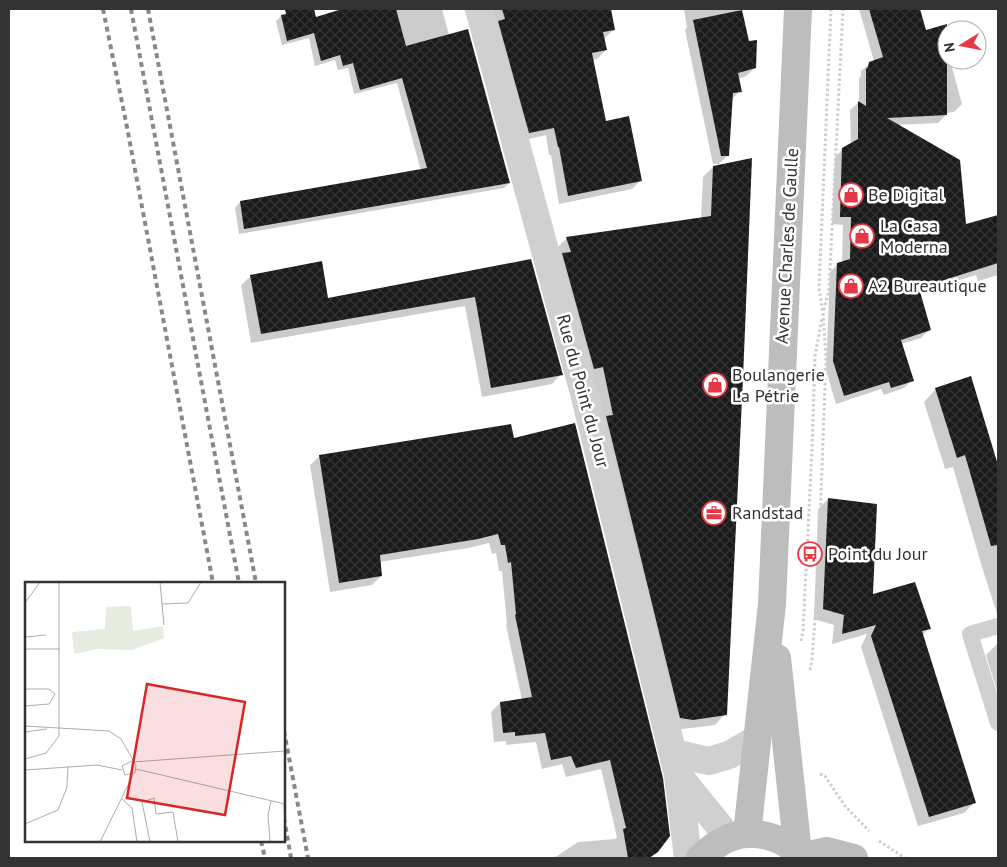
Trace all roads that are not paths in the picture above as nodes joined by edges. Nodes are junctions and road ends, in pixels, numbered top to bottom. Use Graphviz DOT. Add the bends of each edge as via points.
graph roads {
  1 [pos="479,9"];
  2 [pos="798,9"];
  3 [pos="772,604"];
  4 [pos="998,626"];
  5 [pos="998,723"];
  6 [pos="757,739"];
  7 [pos="676,764"];
  8 [pos="738,836"];
  9 [pos="800,856"];
  10 [pos="688,858"];
  11 [pos="700,858"];
  12 [pos="854,858"];
  1 -- 7 [label="street, Rue du Point du Jour" via="584,393"];
  2 -- 3 [label="main road, Avenue Charles de Gaulle"];
  3 -- 6 [label="main road"];
  3 -- 9 [label="main road"];
  4 -- 5 [label="lane" via="970,634"];
  6 -- 7 [label="street" via="729,755 709,761"];
  6 -- 8 [label="main road"];
  7 -- 8 [label="street"];
  7 -- 10 [label="street, Rue du Point du Jour"];
  8 -- 9 [label="main road" via="765,836 783,842"];
  8 -- 11 [label="main road" via="713,846"];
  9 -- 12 [label="main road" via="826,851"];
}
